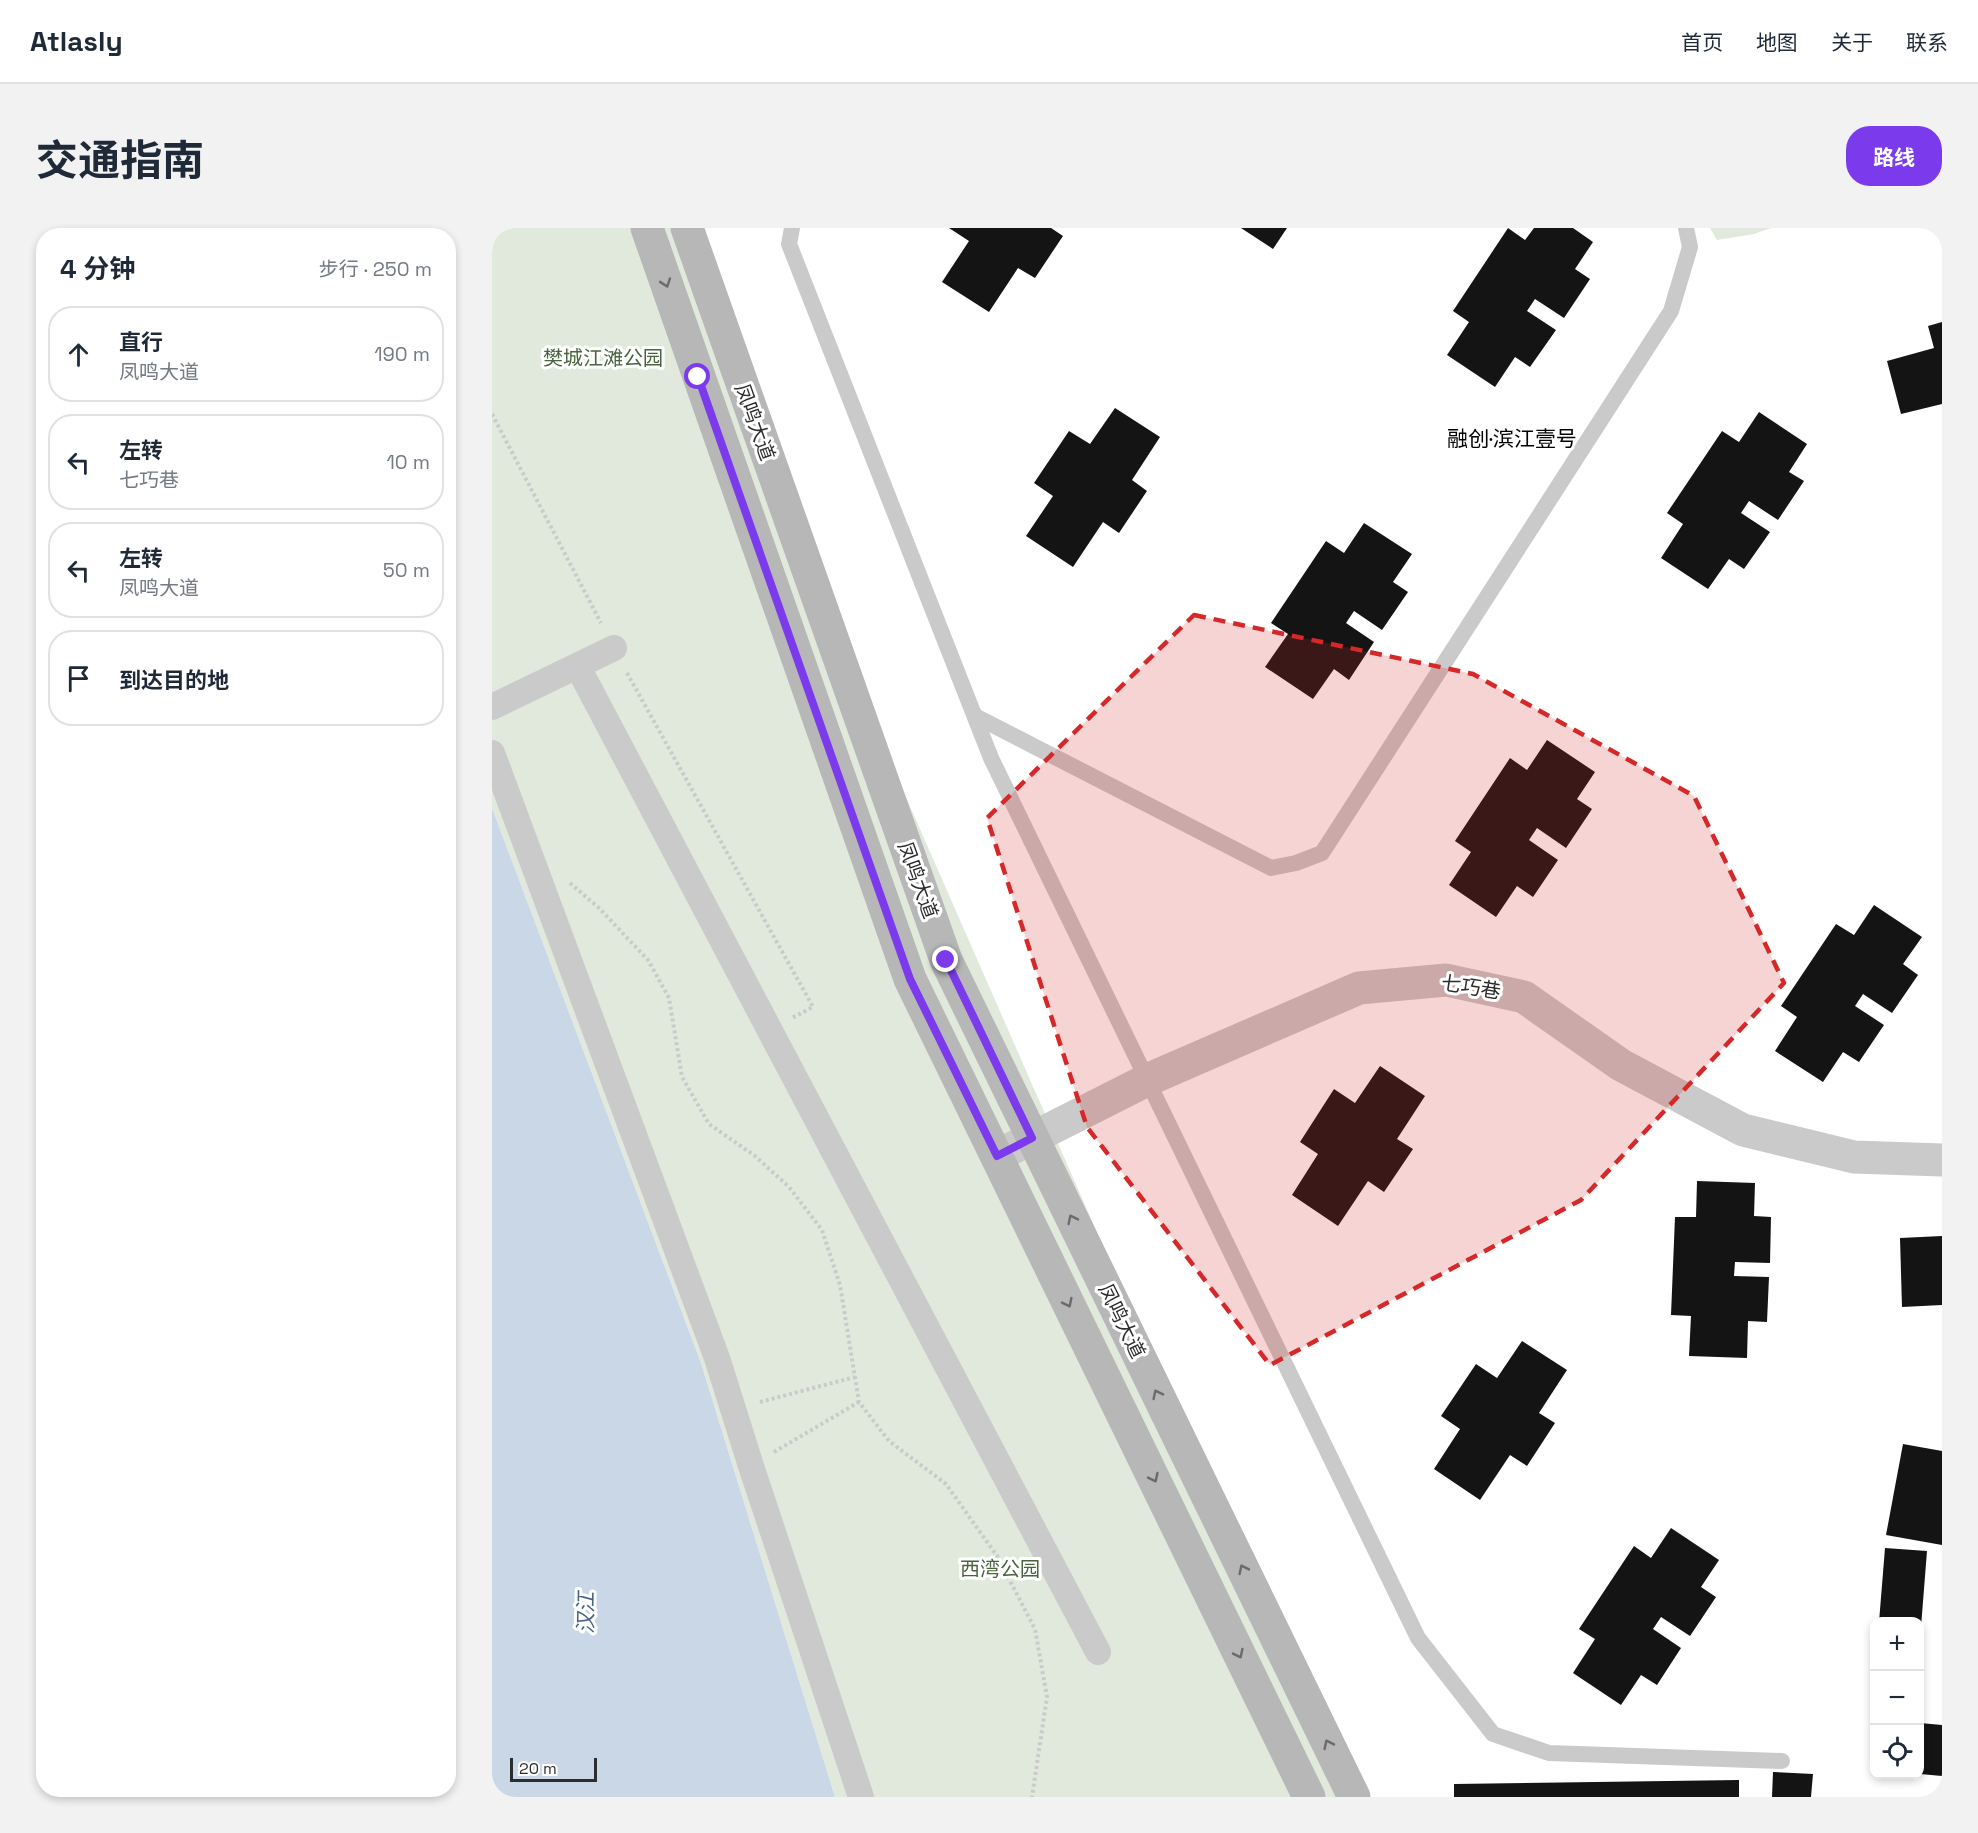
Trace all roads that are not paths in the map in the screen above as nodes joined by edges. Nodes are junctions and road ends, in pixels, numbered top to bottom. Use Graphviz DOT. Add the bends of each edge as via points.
graph roads {
  1 [pos="647,228"];
  2 [pos="687,228"];
  3 [pos="792,228"];
  4 [pos="1686,228"];
  5 [pos="614,648"];
  6 [pos="578,667"];
  7 [pos="492,707"];
  8 [pos="975,716"];
  9 [pos="492,753"];
  10 [pos="1148,1080"];
  11 [pos="1032,1138"];
  12 [pos="997,1156"];
  13 [pos="1942,1160"];
  14 [pos="1098,1652"];
  15 [pos="1782,1761"];
  16 [pos="861,1797"];
  17 [pos="1309,1797"];
  18 [pos="1354,1797"];
  1 -- 12 [label="main road, 凤鸣大道, one-way" via="910,979"];
  2 -- 11 [label="main road, 凤鸣大道" via="946,960"];
  3 -- 8 [label="lane" via="789,244"];
  4 -- 8 [label="lane" via="1690,247 1671,311 1322,853 1271,868"];
  5 -- 6 [label="street"];
  6 -- 7 [label="street"];
  6 -- 14 [label="street"];
  8 -- 10 [label="lane" via="991,758"];
  9 -- 16 [label="street" via="717,1358"];
  10 -- 11 [label="street, 七巧巷"];
  10 -- 13 [label="street, 七巧巷" via="1359,988 1446,980 1524,997 1621,1065 1743,1130 1854,1157"];
  10 -- 15 [label="lane" via="1418,1638 1493,1734 1549,1753"];
  11 -- 12 [label="street, 七巧巷"];
  18 -- 11 [label="main road, 凤鸣大道, one-way"];
  12 -- 17 [label="main road, 凤鸣大道, one-way"];
}
